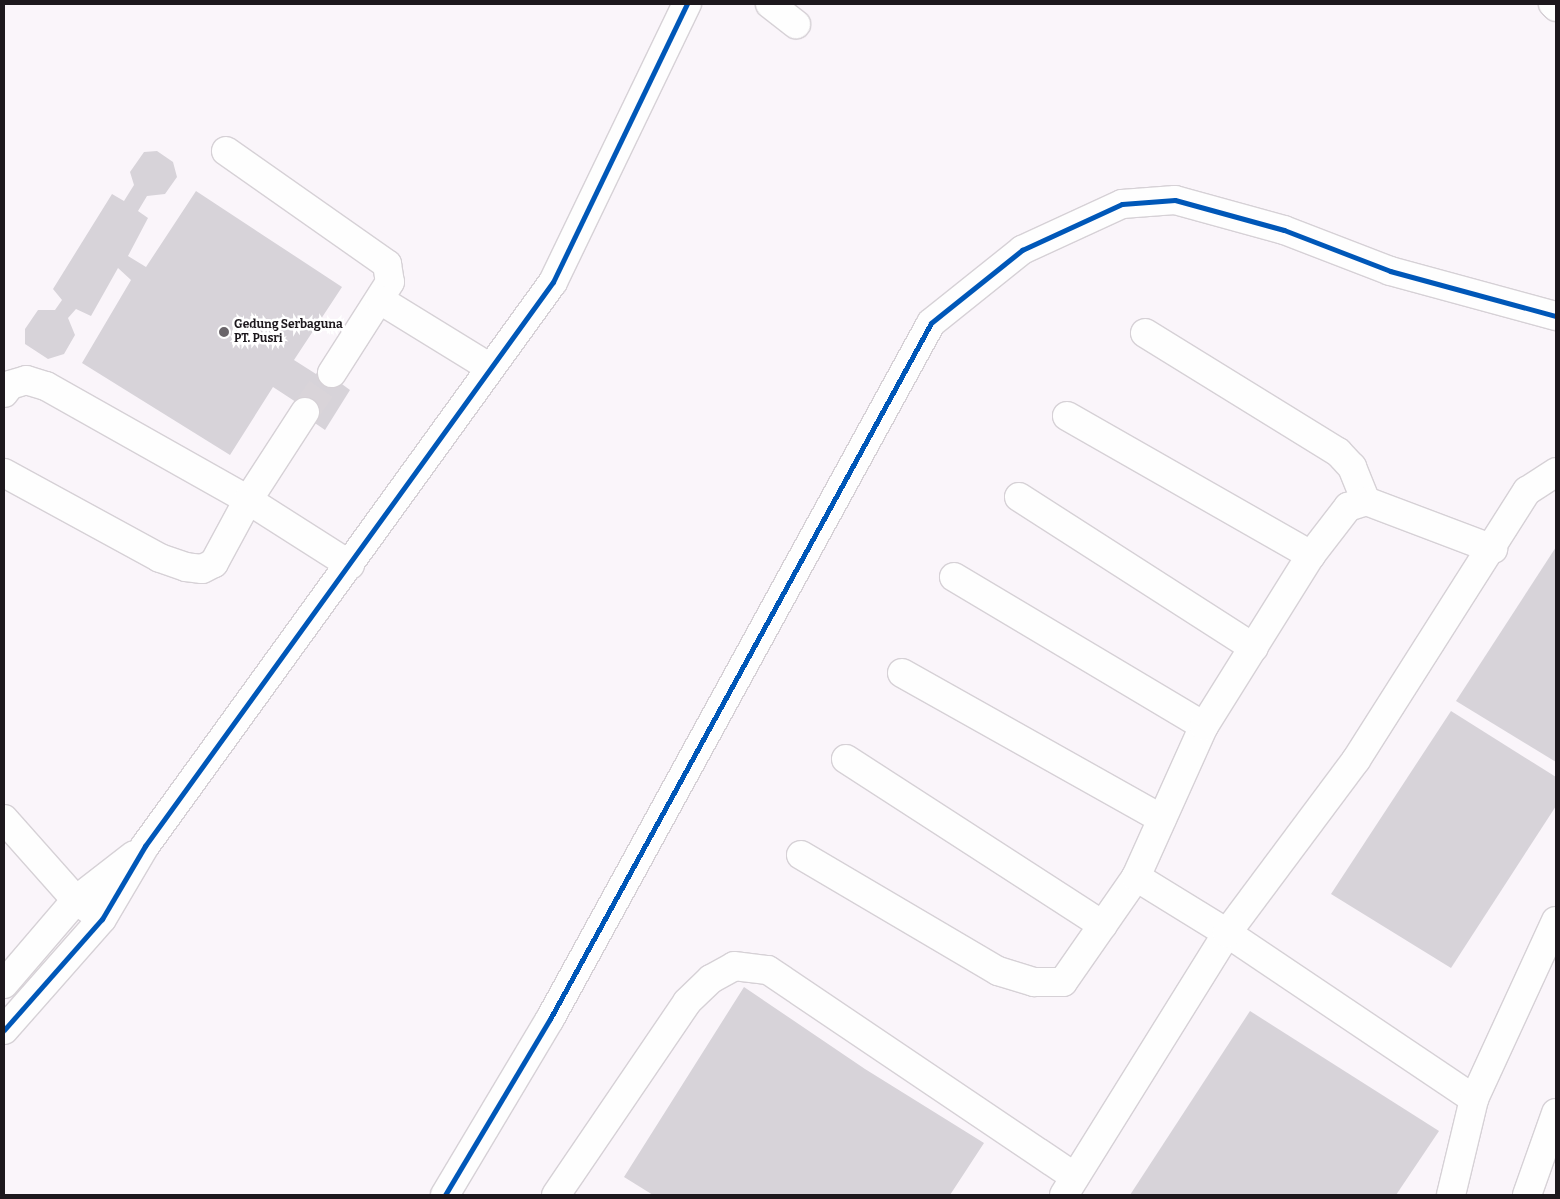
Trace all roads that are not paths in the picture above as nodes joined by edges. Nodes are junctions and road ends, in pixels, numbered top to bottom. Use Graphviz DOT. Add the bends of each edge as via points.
graph roads {
  1 [pos="687,4"];
  2 [pos="770,4"];
  3 [pos="1553,4"];
  4 [pos="1556,7"];
  5 [pos="796,24"];
  6 [pos="226,151"];
  7 [pos="380,300"];
  8 [pos="1556,316"];
  9 [pos="1145,333"];
  10 [pos="489,367"];
  11 [pos="332,373"];
  12 [pos="4,393"];
  13 [pos="305,412"];
  14 [pos="1067,416"];
  15 [pos="4,472"];
  16 [pos="1556,472"];
  17 [pos="1019,497"];
  18 [pos="248,500"];
  19 [pos="1366,501"];
  20 [pos="1493,549"];
  21 [pos="1311,555"];
  22 [pos="350,566"];
  23 [pos="954,577"];
  24 [pos="1254,648"];
  25 [pos="902,672"];
  26 [pos="1204,726"];
  27 [pos="846,759"];
  28 [pos="4,819"];
  29 [pos="1162,820"];
  30 [pos="145,846"];
  31 [pos="801,855"];
  32 [pos="1136,877"];
  33 [pos="76,900"];
  34 [pos="102,919"];
  35 [pos="1556,921"];
  36 [pos="1103,925"];
  37 [pos="1227,933"];
  38 [pos="4,984"];
  39 [pos="4,1030"];
  40 [pos="1474,1098"];
  41 [pos="1556,1113"];
  42 [pos="1069,1186"];
  43 [pos="567,1191"];
  44 [pos="445,1195"];
  45 [pos="1451,1195"];
  46 [pos="1527,1195"];
  1 -- 10 [label="street" via="553,282"];
  2 -- 5 [label="street"];
  3 -- 4 [label="street"];
  6 -- 7 [label="street" via="387,264 390,282"];
  7 -- 10 [label="street"];
  7 -- 11 [label="street"];
  8 -- 44 [label="street" via="1390,271 1284,230 1175,200 1122,204 1014,256 931,322 550,1019"];
  9 -- 19 [label="street" via="1338,452 1352,467"];
  10 -- 22 [label="street"];
  12 -- 18 [label="street" via="10,385 26,380 46,386"];
  13 -- 18 [label="street"];
  14 -- 21 [label="street"];
  15 -- 18 [label="street" via="160,558 186,567 202,568 214,563"];
  16 -- 20 [label="street" via="1527,491"];
  17 -- 24 [label="street"];
  18 -- 22 [label="street"];
  19 -- 20 [label="street"];
  19 -- 21 [label="street" via="1348,508"];
  20 -- 37 [label="street" via="1356,760"];
  21 -- 24 [label="street"];
  22 -- 30 [label="street"];
  23 -- 26 [label="street"];
  24 -- 26 [label="street"];
  25 -- 29 [label="street"];
  26 -- 29 [label="street"];
  27 -- 36 [label="street"];
  28 -- 33 [label="street"];
  29 -- 32 [label="street"];
  30 -- 33 [label="street"];
  30 -- 34 [label="street"];
  31 -- 36 [label="street" via="998,971 1034,982 1064,982"];
  32 -- 36 [label="street"];
  32 -- 37 [label="street"];
  33 -- 34 [label="street"];
  33 -- 38 [label="street"];
  34 -- 39 [label="street"];
  35 -- 40 [label="street"];
  37 -- 40 [label="street"];
  37 -- 42 [label="street"];
  40 -- 45 [label="street"];
  41 -- 46 [label="street"];
  42 -- 43 [label="street" via="768,970 734,966 711,979 688,1002"];
}
